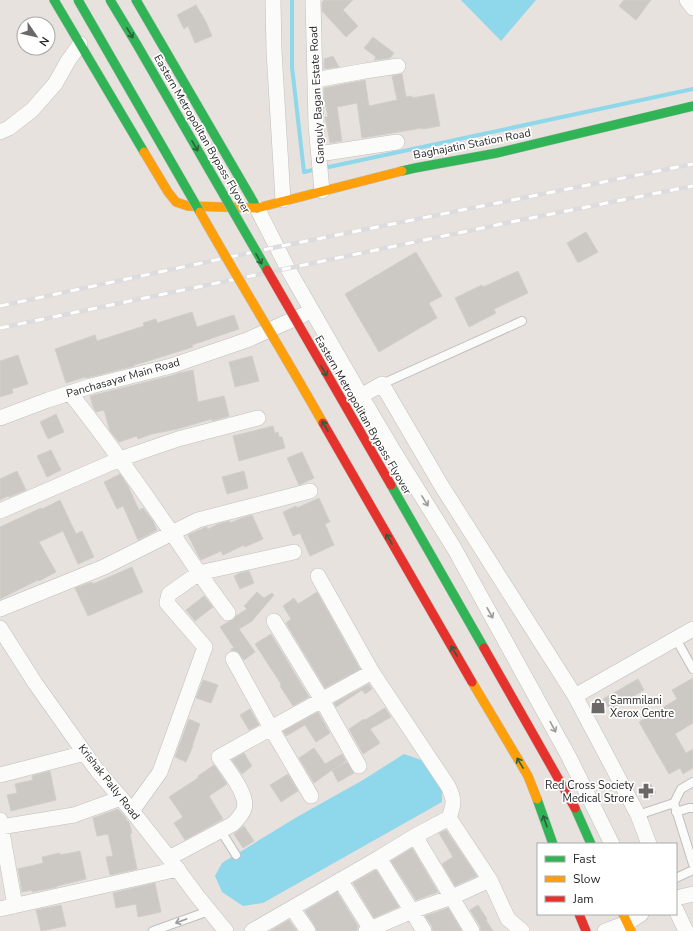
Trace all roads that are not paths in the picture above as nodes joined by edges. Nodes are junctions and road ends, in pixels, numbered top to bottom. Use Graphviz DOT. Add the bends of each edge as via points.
graph roads {
  1 [pos="54,0"];
  2 [pos="78,0"];
  3 [pos="110,0"];
  4 [pos="136,0"];
  5 [pos="272,0"];
  6 [pos="313,0"];
  7 [pos="687,0"];
  8 [pos="693,8"];
  9 [pos="80,44"];
  10 [pos="398,66"];
  11 [pos="315,80"];
  12 [pos="693,106"];
  13 [pos="0,132"];
  14 [pos="396,142"];
  15 [pos="320,164"];
  16 [pos="322,191"];
  17 [pos="283,200"];
  18 [pos="257,208"];
  19 [pos="312,311"];
  20 [pos="522,321"];
  21 [pos="382,384"];
  22 [pos="70,393"];
  23 [pos="361,396"];
  24 [pos="0,418"];
  25 [pos="258,418"];
  26 [pos="120,459"];
  27 [pos="310,491"];
  28 [pos="0,511"];
  29 [pos="172,534"];
  30 [pos="294,552"];
  31 [pos="199,573"];
  32 [pos="318,576"];
  33 [pos="0,609"];
  34 [pos="228,613"];
  35 [pos="274,621"];
  36 [pos="693,629"];
  37 [pos="2,635"];
  38 [pos="676,639"];
  39 [pos="233,659"];
  40 [pos="693,669"];
  41 [pos="372,672"];
  42 [pos="575,696"];
  43 [pos="322,700"];
  44 [pos="271,728"];
  45 [pos="85,753"];
  46 [pos="359,766"];
  47 [pos="0,775"];
  48 [pos="693,782"];
  49 [pos="311,796"];
  50 [pos="121,798"];
  51 [pos="674,804"];
  52 [pos="693,808"];
  53 [pos="132,811"];
  54 [pos="676,812"];
  55 [pos="638,815"];
  56 [pos="449,818"];
  57 [pos="0,825"];
  58 [pos="221,831"];
  59 [pos="415,836"];
  60 [pos="553,843"];
  61 [pos="591,843"];
  62 [pos="612,843"];
  63 [pos="649,843"];
  64 [pos="236,855"];
  65 [pos="379,858"];
  66 [pos="174,864"];
  67 [pos="693,864"];
  68 [pos="693,870"];
  69 [pos="677,878"];
  70 [pos="340,880"];
  71 [pos="490,880"];
  72 [pos="693,894"];
  73 [pos="452,897"];
  74 [pos="677,898"];
  75 [pos="15,906"];
  76 [pos="292,908"];
  77 [pos="0,909"];
  78 [pos="209,911"];
  79 [pos="412,911"];
  80 [pos="677,912"];
  81 [pos="579,915"];
  82 [pos="639,915"];
  83 [pos="627,923"];
  84 [pos="369,930"];
  85 [pos="153,931"];
  86 [pos="226,931"];
  87 [pos="252,931"];
  88 [pos="308,931"];
  89 [pos="424,931"];
  90 [pos="472,931"];
  91 [pos="522,931"];
  92 [pos="586,931"];
  93 [pos="605,931"];
  94 [pos="686,931"];
  1 -- 9 [label="main road, Baghajatin Station Road"];
  60 -- 2 [label="main road, one-way, bridge" via="528,776"];
  3 -- 61 [label="main road, Eastern Metropolitan Bypass Flyover, one-way, bridge" via="468,616 575,808"];
  4 -- 18 [label="main road"];
  5 -- 17 [label="street"];
  6 -- 11 [label="street, Ganguly Bagan Estate Road"];
  7 -- 8 [label="street"];
  9 -- 13 [label="street" via="55,84 32,110"];
  9 -- 18 [label="main road, Baghajatin Station Road" via="176,202 188,206"];
  10 -- 11 [label="street"];
  11 -- 15 [label="street, Ganguly Bagan Estate Road"];
  12 -- 16 [label="main road, Baghajatin Station Road"];
  14 -- 15 [label="street"];
  15 -- 16 [label="street, Ganguly Bagan Estate Road"];
  16 -- 17 [label="main road, Baghajatin Station Road"];
  17 -- 18 [label="main road, Baghajatin Station Road"];
  18 -- 19 [label="street"];
  19 -- 22 [label="street, Panchasayar Main Road" via="247,340 171,366"];
  19 -- 23 [label="street"];
  20 -- 21 [label="lane"];
  21 -- 23 [label="street"];
  21 -- 42 [label="street" via="441,485"];
  22 -- 24 [label="street, Panchasayar Main Road"];
  22 -- 26 [label="street"];
  23 -- 62 [label="street, one-way" via="454,548 569,756"];
  25 -- 26 [label="street"];
  26 -- 28 [label="street"];
  26 -- 29 [label="street"];
  27 -- 29 [label="street" via="198,520"];
  29 -- 31 [label="street"];
  29 -- 33 [label="street" via="104,567"];
  30 -- 31 [label="street"];
  31 -- 34 [label="street"];
  31 -- 53 [label="street" via="169,594 167,603 205,647 160,772"];
  32 -- 41 [label="street"];
  35 -- 43 [label="street"];
  36 -- 38 [label="street"];
  37 -- 45 [label="street, Krishak Pally Road"];
  38 -- 40 [label="lane"];
  38 -- 42 [label="street"];
  39 -- 44 [label="street"];
  41 -- 43 [label="street"];
  41 -- 56 [label="street" via="453,795 453,808"];
  42 -- 55 [label="street"];
  43 -- 44 [label="street"];
  43 -- 46 [label="street"];
  44 -- 49 [label="street"];
  44 -- 58 [label="street" via="219,757 242,791 246,802 240,816"];
  45 -- 47 [label="street"];
  45 -- 50 [label="street, Krishak Pally Road"];
  48 -- 51 [label="lane" via="681,789"];
  50 -- 53 [label="street, Krishak Pally Road"];
  50 -- 57 [label="street" via="74,815"];
  51 -- 54 [label="lane"];
  51 -- 55 [label="lane"];
  52 -- 54 [label="lane"];
  53 -- 66 [label="street, Krishak Pally Road"];
  54 -- 67 [label="lane"];
  55 -- 63 [label="street"];
  56 -- 59 [label="street"];
  56 -- 71 [label="street"];
  57 -- 75 [label="street"];
  58 -- 64 [label="lane"];
  58 -- 66 [label="street"];
  59 -- 65 [label="street"];
  59 -- 73 [label="street"];
  65 -- 70 [label="street"];
  65 -- 79 [label="street"];
  66 -- 75 [label="street"];
  66 -- 78 [label="street, Krishak Pally Road"];
  68 -- 69 [label="lane"];
  70 -- 76 [label="street"];
  70 -- 84 [label="street"];
  71 -- 73 [label="street"];
  71 -- 91 [label="street" via="508,919"];
  72 -- 74 [label="street"];
  73 -- 79 [label="street"];
  73 -- 90 [label="street"];
  75 -- 77 [label="street"];
  76 -- 87 [label="street"];
  76 -- 88 [label="street"];
  78 -- 85 [label="lane, one-way"];
  78 -- 86 [label="street, Krishak Pally Road"];
  79 -- 84 [label="street"];
  79 -- 89 [label="street"];
  80 -- 94 [label="street"];
  81 -- 92 [label="main road"];
  82 -- 83 [label="street"];
  83 -- 93 [label="street"];
}
